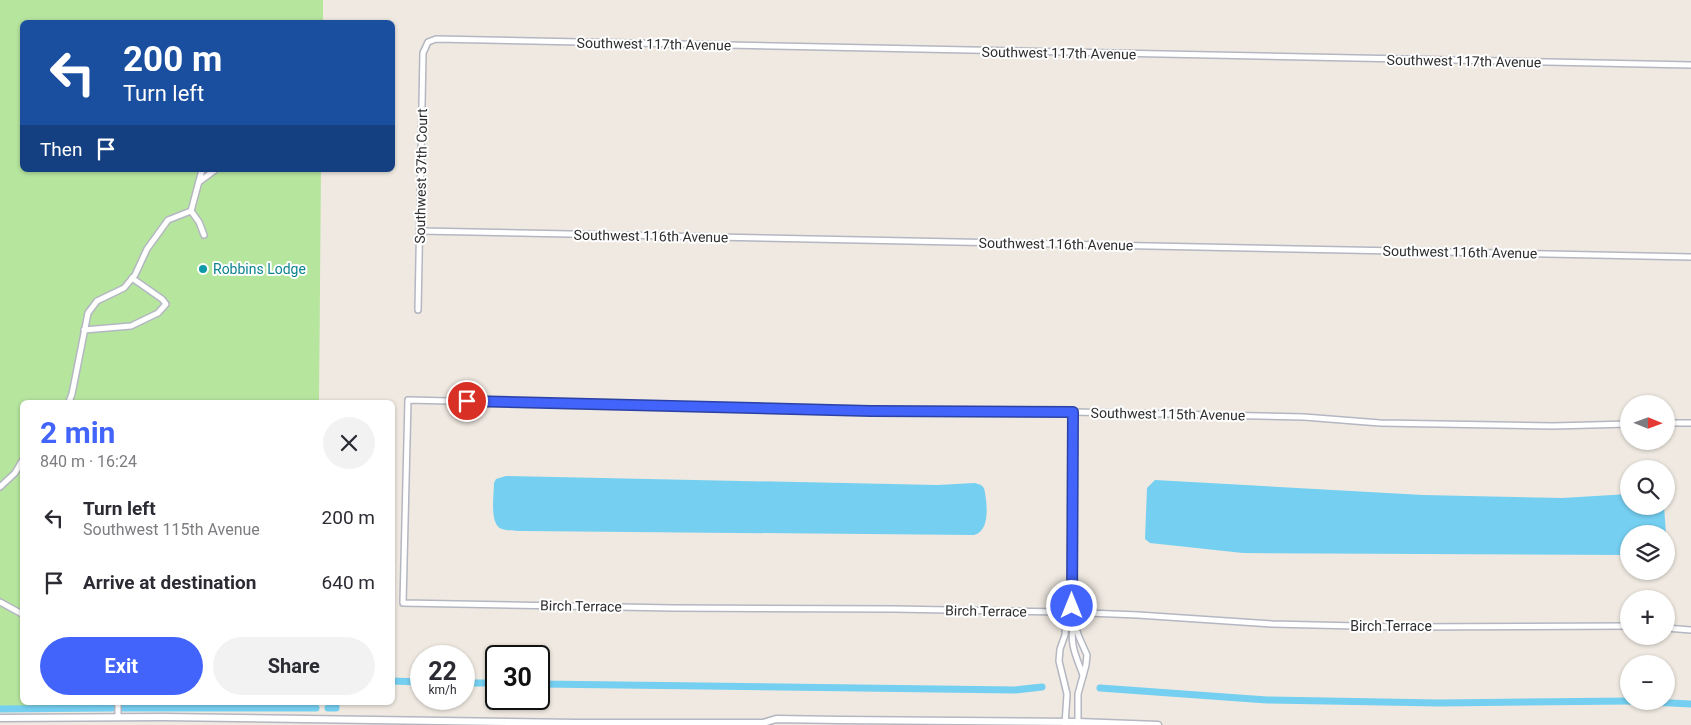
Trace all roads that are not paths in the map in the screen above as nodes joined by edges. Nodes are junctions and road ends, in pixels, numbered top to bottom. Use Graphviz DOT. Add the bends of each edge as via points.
graph roads {
  1 [pos="428,42"];
  2 [pos="1691,65"];
  3 [pos="202,172"];
  4 [pos="212,172"];
  5 [pos="199,182"];
  6 [pos="191,211"];
  7 [pos="420,231"];
  8 [pos="204,236"];
  9 [pos="1691,257"];
  10 [pos="132,278"];
  11 [pos="418,310"];
  12 [pos="84,330"];
  13 [pos="70,400"];
  14 [pos="1073,412"];
  15 [pos="1675,423"];
  16 [pos="1691,423"];
  17 [pos="1620,424"];
  18 [pos="20,464"];
  19 [pos="0,487"];
  20 [pos="0,602"];
  21 [pos="403,603"];
  22 [pos="20,613"];
  23 [pos="1072,613"];
  24 [pos="1074,622"];
  25 [pos="1620,626"];
  26 [pos="1675,629"];
  27 [pos="1691,630"];
  28 [pos="1073,646"];
  29 [pos="1060,648"];
  30 [pos="1083,675"];
  31 [pos="118,705"];
  32 [pos="118,717"];
  33 [pos="0,718"];
  34 [pos="763,722"];
  35 [pos="853,722"];
  36 [pos="863,722"];
  37 [pos="373,723"];
  38 [pos="589,724"];
  39 [pos="1065,724"];
  40 [pos="1078,724"];
  41 [pos="770,725"];
  42 [pos="1158,725"];
  1 -- 2 [label="street, Southwest 117th Avenue" via="446,39"];
  1 -- 7 [label="street, Southwest 37th Court" via="423,53"];
  3 -- 5 [label="street"];
  4 -- 5 [label="street"];
  5 -- 6 [label="street"];
  6 -- 8 [label="street"];
  6 -- 10 [label="street" via="168,220 147,249"];
  7 -- 9 [label="street, Southwest 116th Avenue"];
  7 -- 11 [label="street, Southwest 37th Court"];
  10 -- 12 [label="street" via="124,288 97,301 88,313"];
  10 -- 12 [label="street" via="162,299 166,304 164,308 131,326"];
  12 -- 13 [label="street"];
  14 -- 17 [label="street, Southwest 115th Avenue" via="1304,417 1380,423"];
  14 -- 21 [label="street, Southwest 115th Avenue" via="871,411 408,400"];
  14 -- 23 [label="street"];
  15 -- 16 [label="street"];
  18 -- 19 [label="street"];
  20 -- 22 [label="street"];
  21 -- 23 [label="street, Birch Terrace"];
  23 -- 24 [label="street"];
  23 -- 25 [label="street, Birch Terrace" via="1282,625"];
  23 -- 29 [label="street" via="1066,620"];
  24 -- 28 [label="street"];
  24 -- 30 [label="street" via="1087,655"];
  26 -- 27 [label="street"];
  28 -- 29 [label="street"];
  28 -- 30 [label="street"];
  29 -- 39 [label="street" via="1067,694"];
  30 -- 40 [label="street" via="1078,694"];
  31 -- 32 [label="street"];
  32 -- 33 [label="street"];
  32 -- 37 [label="street"];
  34 -- 35 [label="street" via="776,719"];
  34 -- 38 [label="street"];
  34 -- 41 [label="street"];
  35 -- 36 [label="street"];
  36 -- 39 [label="street"];
  37 -- 38 [label="street"];
  39 -- 40 [label="street"];
  40 -- 42 [label="street"];
}
